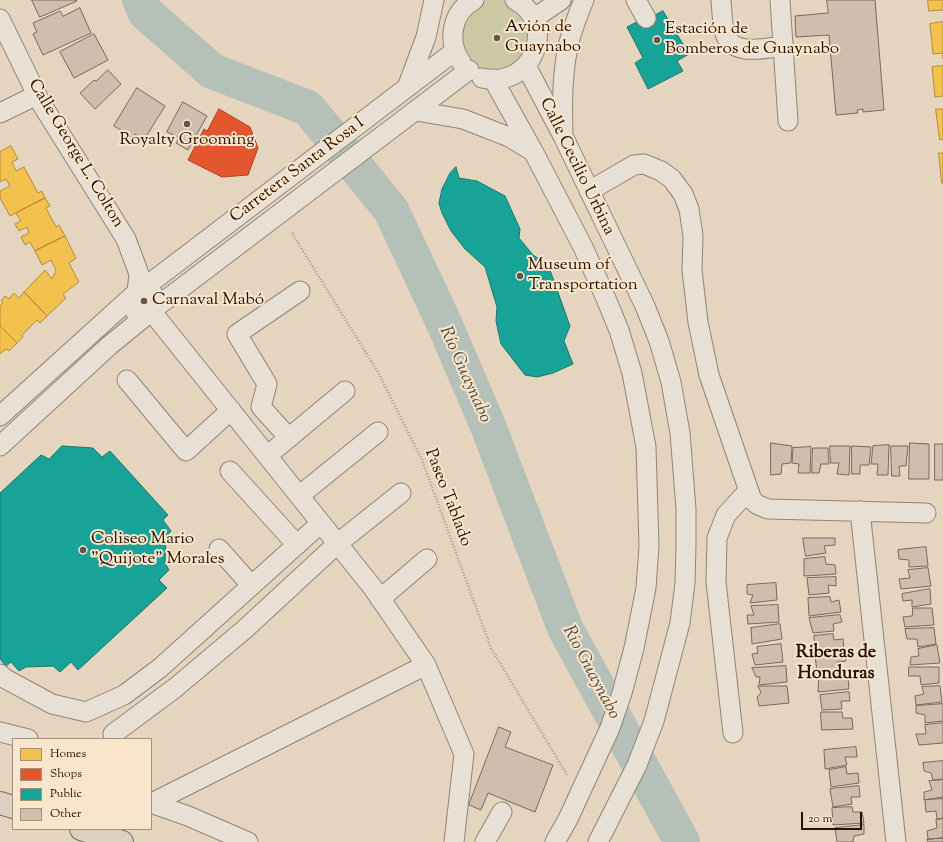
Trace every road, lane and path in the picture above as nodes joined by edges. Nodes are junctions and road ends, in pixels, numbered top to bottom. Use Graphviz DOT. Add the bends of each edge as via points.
graph roads {
  1 [pos="434,0"];
  2 [pos="561,0"];
  3 [pos="584,0"];
  4 [pos="636,0"];
  5 [pos="721,0"];
  6 [pos="780,0"];
  7 [pos="520,1"];
  8 [pos="468,2"];
  9 [pos="646,18"];
  10 [pos="0,19"];
  11 [pos="534,20"];
  12 [pos="784,46"];
  13 [pos="454,51"];
  14 [pos="526,66"];
  15 [pos="469,70"];
  16 [pos="493,79"];
  17 [pos="408,85"];
  18 [pos="37,95"];
  19 [pos="416,111"];
  20 [pos="0,113"];
  21 [pos="788,121"];
  22 [pos="563,136"];
  23 [pos="533,151"];
  24 [pos="589,191"];
  25 [pos="292,233"];
  26 [pos="300,291"];
  27 [pos="137,292"];
  28 [pos="152,312"];
  29 [pos="127,380"];
  30 [pos="345,391"];
  31 [pos="231,410"];
  32 [pos="0,416"];
  33 [pos="378,432"];
  34 [pos="289,438"];
  35 [pos="0,446"];
  36 [pos="268,456"];
  37 [pos="230,471"];
  38 [pos="748,491"];
  39 [pos="401,493"];
  40 [pos="299,496"];
  41 [pos="860,511"];
  42 [pos="926,513"];
  43 [pos="321,523"];
  44 [pos="337,544"];
  45 [pos="297,545"];
  46 [pos="219,549"];
  47 [pos="281,559"];
  48 [pos="427,559"];
  49 [pos="298,581"];
  50 [pos="252,585"];
  51 [pos="237,598"];
  52 [pos="380,598"];
  53 [pos="255,620"];
  54 [pos="203,629"];
  55 [pos="220,651"];
  56 [pos="426,665"];
  57 [pos="160,668"];
  58 [pos="1,680"];
  59 [pos="175,688"];
  60 [pos="124,694"];
  61 [pos="0,732"];
  62 [pos="733,733"];
  63 [pos="112,736"];
  64 [pos="24,738"];
  65 [pos="569,777"];
  66 [pos="152,802"];
  67 [pos="0,803"];
  68 [pos="152,803"];
  69 [pos="12,807"];
  70 [pos="502,812"];
  71 [pos="84,830"];
  72 [pos="122,842"];
  73 [pos="248,842"];
  74 [pos="454,842"];
  75 [pos="484,842"];
  76 [pos="555,842"];
  77 [pos="598,842"];
  78 [pos="896,842"];
  1 -- 17 [label="street" via="426,37"];
  2 -- 11 [label="street"];
  3 -- 22 [label="street" via="571,36 565,69 562,93"];
  4 -- 9 [label="street"];
  5 -- 12 [label="street" via="724,32 733,44 747,50"];
  6 -- 12 [label="street"];
  7 -- 11 [label="street"];
  8 -- 13 [label="street" via="453,27"];
  10 -- 18 [label="street, Calle George L. Colton"];
  11 -- 14 [label="street" via="537,43"];
  12 -- 21 [label="street"];
  13 -- 15 [label="street"];
  13 -- 17 [label="street, Carretera Santa Rosa I"];
  14 -- 16 [label="street" via="507,78"];
  14 -- 22 [label="street, Calle Cecilio Urbina"];
  15 -- 16 [label="street" via="483,78"];
  15 -- 19 [label="street, Carretera Santa Rosa I"];
  16 -- 23 [label="street, Calle Cecilio Urbina"];
  17 -- 27 [label="street, Carretera Santa Rosa I"];
  18 -- 20 [label="street"];
  18 -- 27 [label="street, Calle George L. Colton" via="126,239 136,263"];
  19 -- 23 [label="street" via="463,119 509,136"];
  19 -- 28 [label="street, Carretera Santa Rosa I"];
  22 -- 24 [label="street, Calle Cecilio Urbina"];
  23 -- 76 [label="street, Calle Cecilio Urbina" via="583,247 604,294 619,330 632,373 646,447 650,546 646,588 622,693 610,728"];
  24 -- 38 [label="street" via="634,165 644,164 672,179 683,194 689,209 693,236 692,270 707,368"];
  24 -- 77 [label="street, Calle Cecilio Urbina" via="645,306 672,382 680,433 686,509 685,583 680,623 654,721 637,764"];
  25 -- 65 [label="path, Paseo Tablado" via="379,374 422,460 491,648"];
  26 -- 34 [label="street" via="237,334 267,384 261,407"];
  27 -- 28 [label="street" via="148,290 155,296 157,302"];
  27 -- 32 [label="street, Carretera Santa Rosa I"];
  28 -- 31 [label="street"];
  28 -- 35 [label="street, Carretera Santa Rosa I" via="110,345"];
  29 -- 31 [label="street" via="186,451"];
  30 -- 34 [label="street"];
  31 -- 36 [label="street"];
  33 -- 40 [label="street"];
  34 -- 36 [label="street"];
  36 -- 40 [label="street"];
  37 -- 45 [label="street"];
  38 -- 41 [label="street" via="752,500 768,508"];
  38 -- 62 [label="street" via="726,515 717,538 716,582"];
  39 -- 44 [label="street"];
  40 -- 43 [label="street"];
  41 -- 42 [label="street"];
  41 -- 78 [label="street"];
  43 -- 44 [label="street"];
  43 -- 45 [label="street"];
  44 -- 49 [label="street"];
  44 -- 52 [label="street"];
  45 -- 47 [label="street"];
  46 -- 50 [label="street"];
  47 -- 49 [label="street"];
  47 -- 50 [label="street"];
  48 -- 52 [label="street"];
  49 -- 53 [label="street"];
  50 -- 51 [label="street"];
  51 -- 53 [label="street"];
  51 -- 54 [label="street"];
  52 -- 56 [label="street"];
  53 -- 55 [label="street"];
  54 -- 55 [label="street"];
  54 -- 57 [label="street"];
  55 -- 59 [label="street"];
  56 -- 66 [label="street"];
  56 -- 74 [label="street" via="464,754"];
  57 -- 59 [label="street"];
  57 -- 60 [label="street"];
  58 -- 60 [label="street" via="52,704 86,712"];
  59 -- 63 [label="street"];
  60 -- 63 [label="street"];
  61 -- 64 [label="street"];
  67 -- 69 [label="main road"];
  68 -- 73 [label="street"];
  70 -- 75 [label="street"];
  71 -- 72 [label="main road"];
}
